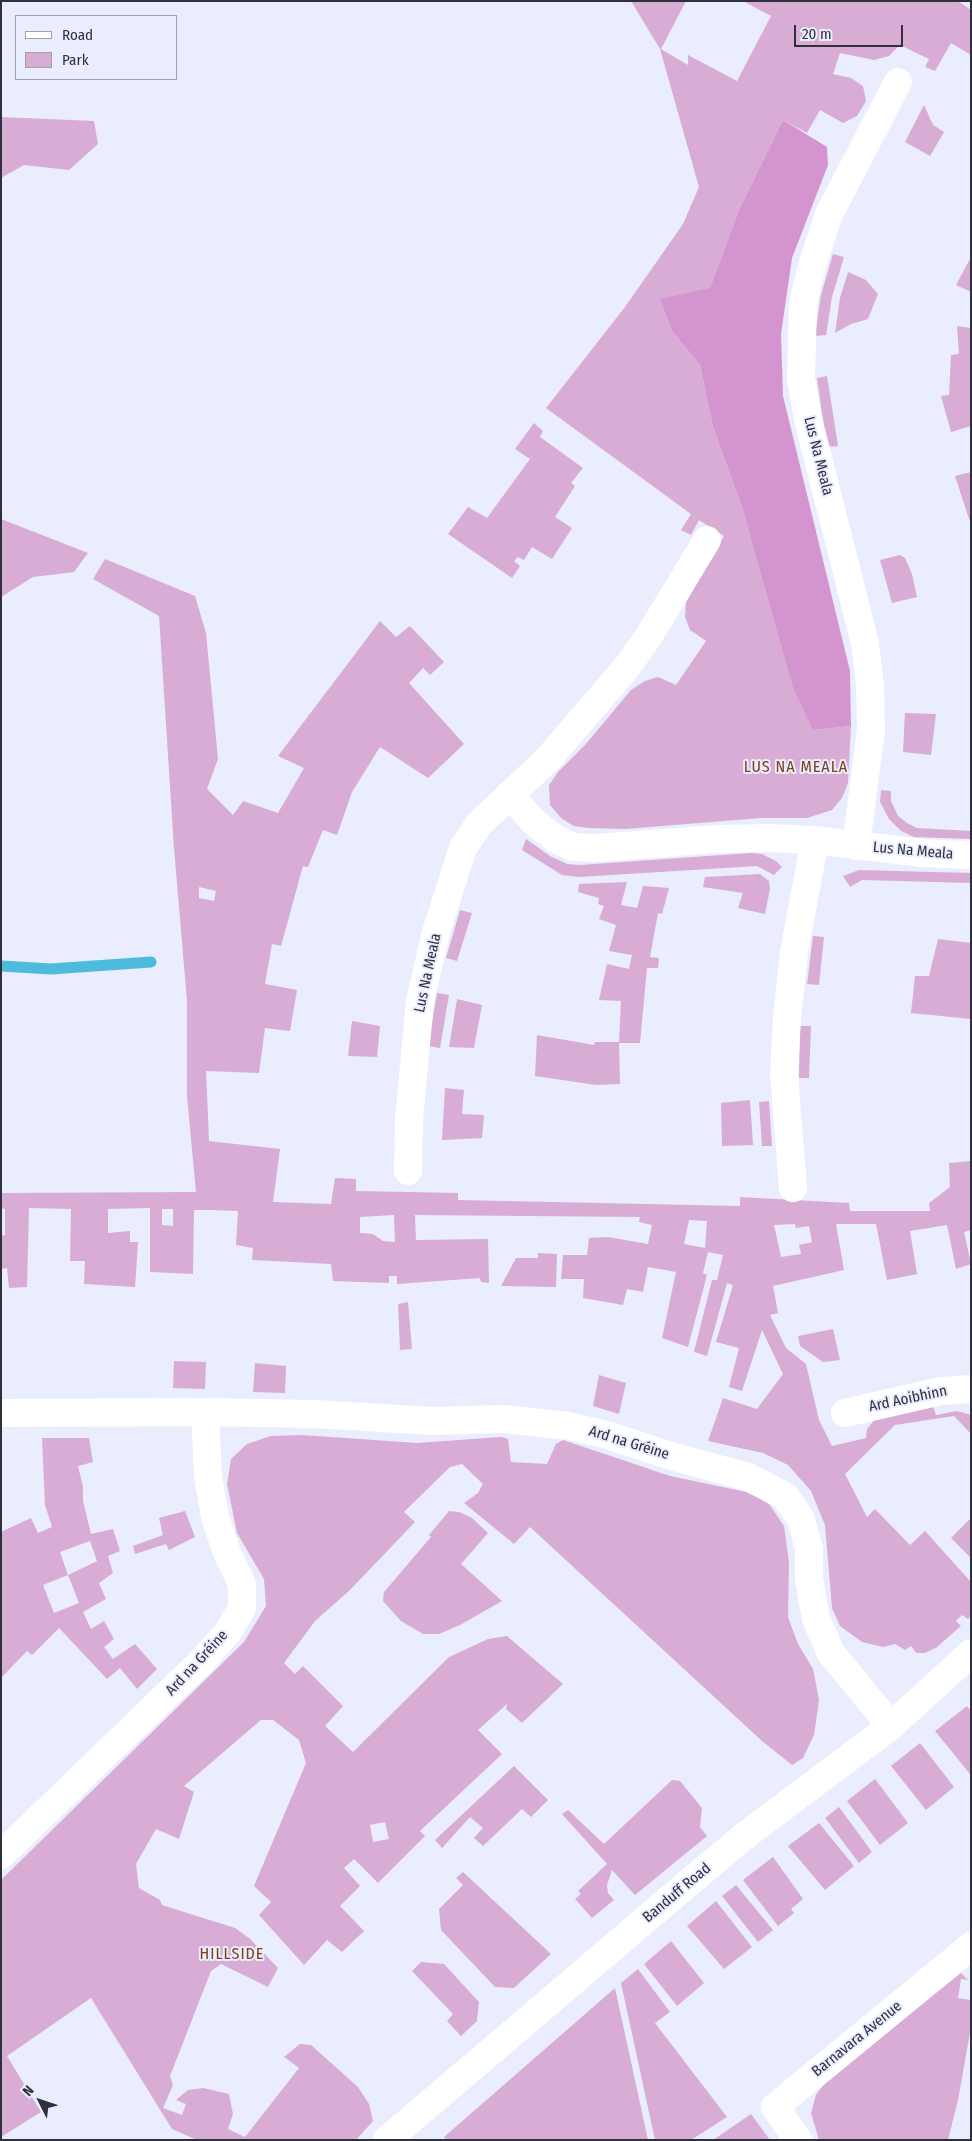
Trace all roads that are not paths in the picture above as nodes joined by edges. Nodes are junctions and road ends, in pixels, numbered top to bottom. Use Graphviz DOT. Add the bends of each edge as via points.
graph roads {
  1 [pos="898,82"];
  2 [pos="707,540"];
  3 [pos="509,795"];
  4 [pos="815,840"];
  5 [pos="856,846"];
  6 [pos="971,855"];
  7 [pos="408,1171"];
  8 [pos="794,1188"];
  9 [pos="971,1389"];
  10 [pos="205,1412"];
  11 [pos="1,1413"];
  12 [pos="845,1413"];
  13 [pos="971,1653"];
  14 [pos="891,1726"];
  15 [pos="1,1854"];
  16 [pos="971,1946"];
  17 [pos="387,2140"];
  18 [pos="798,2140"];
  1 -- 5 [label="street, Lus Na Meala" via="829,214 803,303 801,380 808,419 866,643 871,730"];
  2 -- 3 [label="street, Lus Na Meala" via="627,667 547,760"];
  3 -- 4 [label="street, Lus Na Meala" via="535,823 573,847 719,839"];
  3 -- 7 [label="street, Lus Na Meala" via="479,824 463,848 436,932 420,1001 409,1119"];
  4 -- 5 [label="street, Lus Na Meala"];
  4 -- 8 [label="street" via="794,952 786,1018 784,1074"];
  5 -- 6 [label="street, Lus Na Meala"];
  9 -- 12 [label="street, Ard Aoibhinn" via="941,1391"];
  10 -- 11 [label="street, Ard na Gréine"];
  10 -- 14 [label="street, Ard na Gréine" via="432,1421 504,1418 607,1435 748,1477 785,1496 800,1519 809,1549 809,1579 816,1619 831,1653"];
  10 -- 15 [label="street, Ard na Gréine" via="208,1476 215,1517 242,1584 242,1608 228,1632 200,1663"];
  13 -- 14 [label="street, Banduff Road"];
  14 -- 17 [label="street, Banduff Road" via="747,1834"];
  16 -- 18 [label="street, Barnavara Avenue" via="775,2107"];
}
